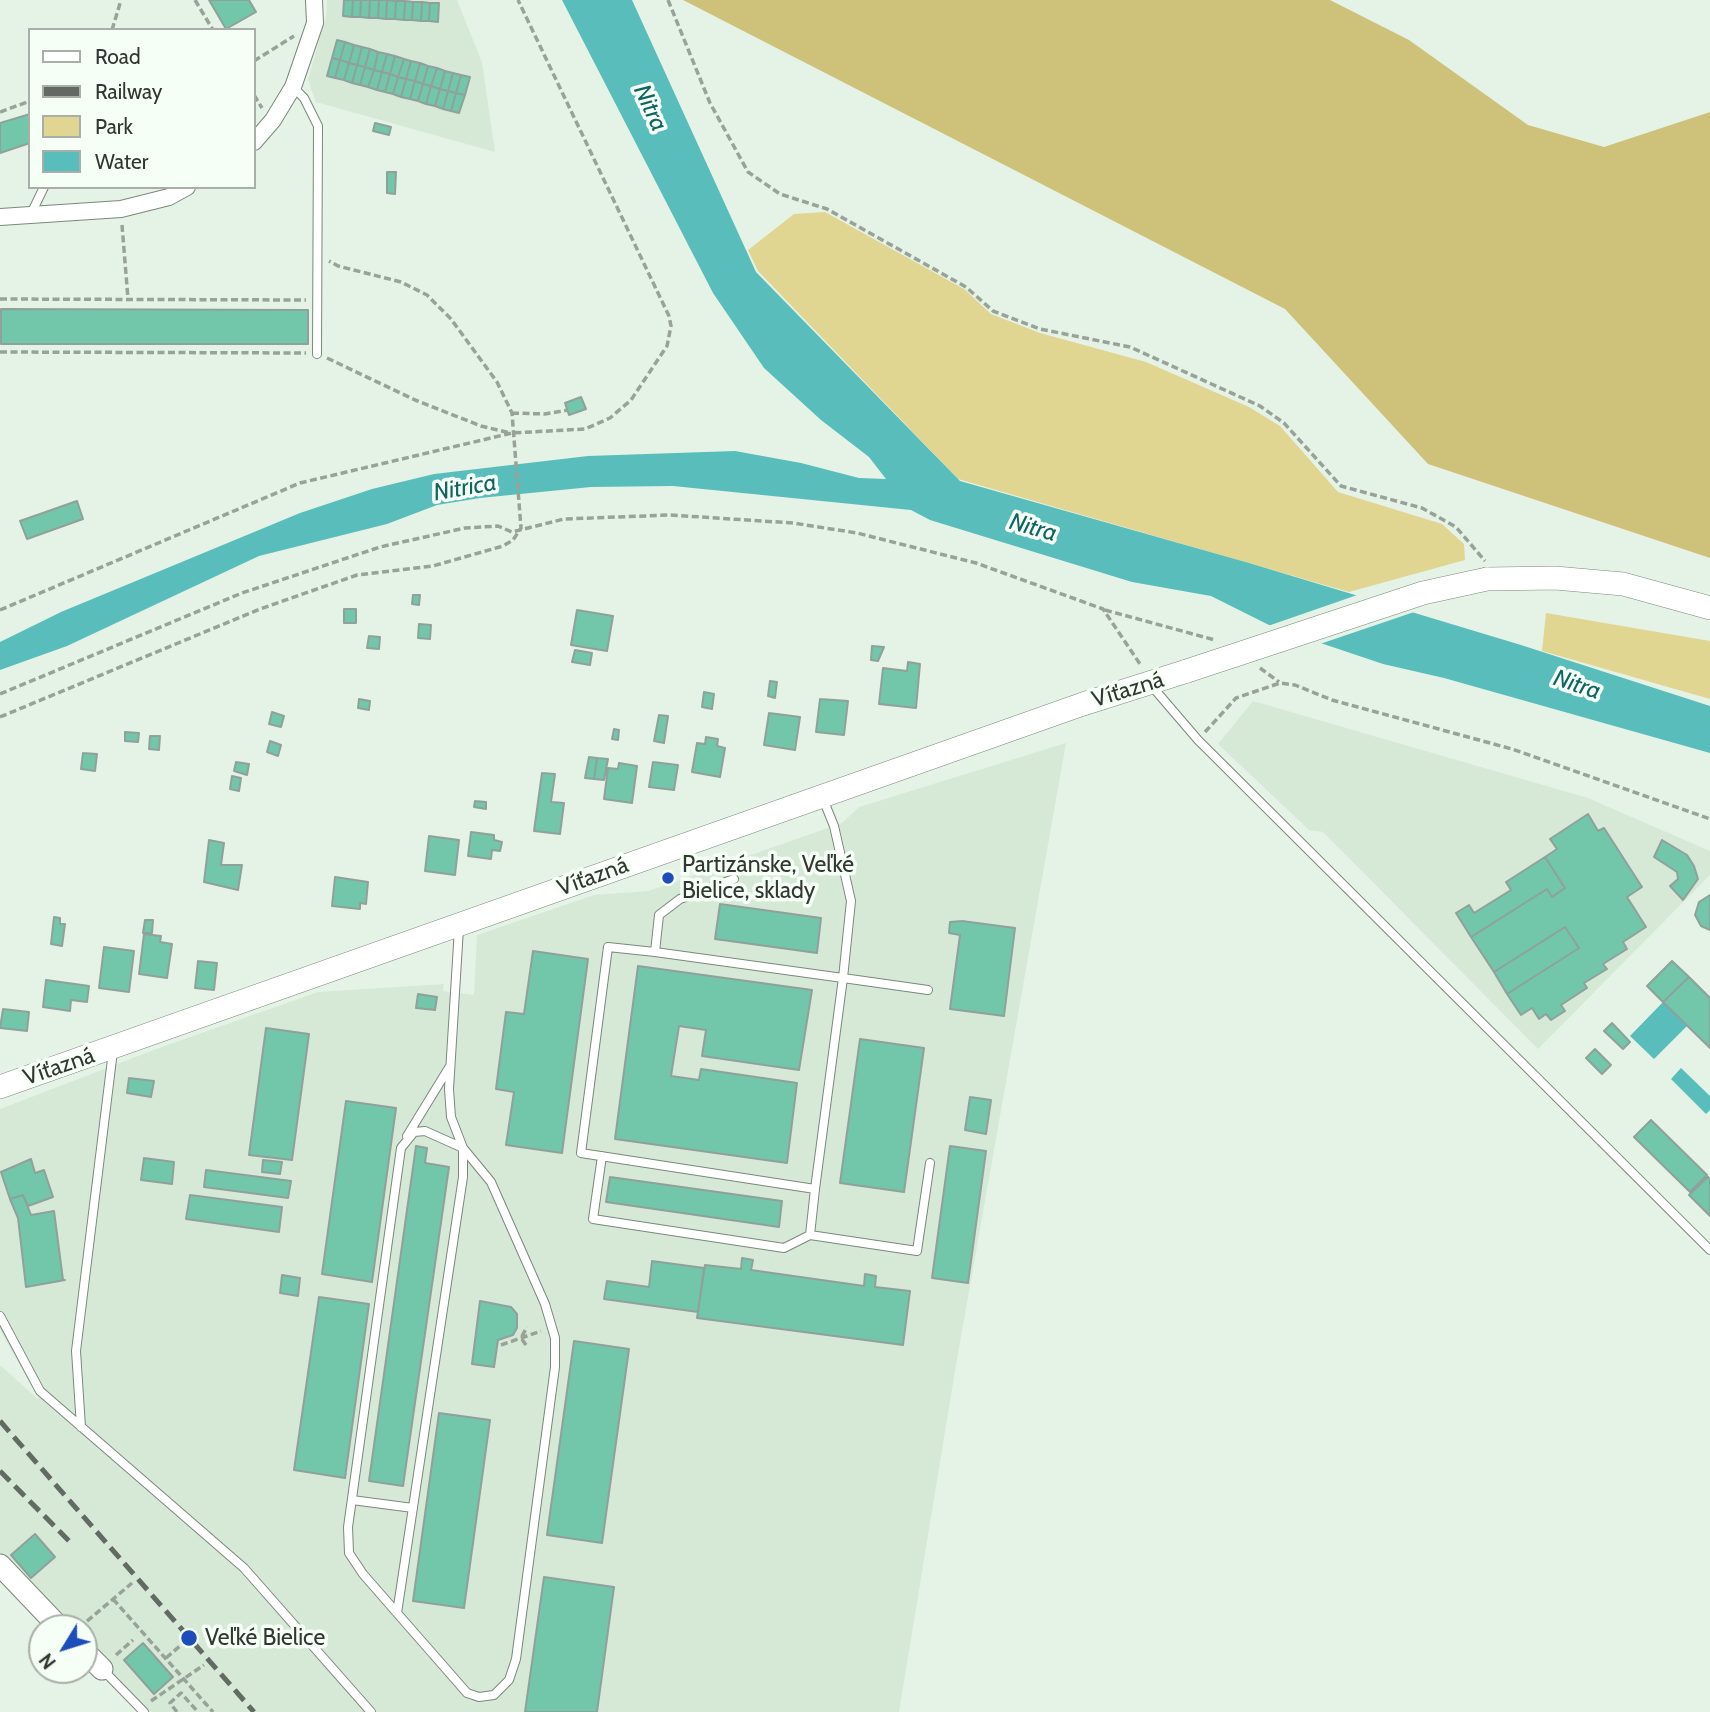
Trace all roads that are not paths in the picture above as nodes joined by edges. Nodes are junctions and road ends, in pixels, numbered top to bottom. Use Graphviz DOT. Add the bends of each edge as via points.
graph roads {
  1 [pos="314,0"];
  2 [pos="293,87"];
  3 [pos="256,140"];
  4 [pos="43,189"];
  5 [pos="183,189"];
  6 [pos="30,216"];
  7 [pos="0,217"];
  8 [pos="317,354"];
  9 [pos="1710,608"];
  10 [pos="1150,684"];
  11 [pos="821,796"];
  12 [pos="734,879"];
  13 [pos="459,925"];
  14 [pos="655,952"];
  15 [pos="843,978"];
  16 [pos="928,990"];
  17 [pos="113,1048"];
  18 [pos="451,1065"];
  19 [pos="0,1087"];
  20 [pos="406,1138"];
  21 [pos="463,1148"];
  22 [pos="602,1156"];
  23 [pos="930,1163"];
  24 [pos="815,1189"];
  25 [pos="810,1235"];
  26 [pos="1710,1250"];
  27 [pos="0,1316"];
  28 [pos="81,1427"];
  29 [pos="352,1500"];
  30 [pos="413,1508"];
  31 [pos="0,1565"];
  32 [pos="397,1613"];
  33 [pos="47,1614"];
  34 [pos="98,1665"];
  35 [pos="102,1669"];
  36 [pos="143,1711"];
  37 [pos="371,1712"];
  1 -- 2 [label="street" via="315,23"];
  2 -- 3 [label="street"];
  2 -- 8 [label="lane" via="318,126"];
  4 -- 6 [label="lane"];
  5 -- 6 [label="street" via="121,209"];
  6 -- 7 [label="street"];
  9 -- 10 [label="main road, Víťazná, bridge" via="1623,584 1491,578 1423,593"];
  10 -- 11 [label="main road, Víťazná"];
  10 -- 26 [label="lane" via="1198,740"];
  11 -- 13 [label="main road, Víťazná"];
  11 -- 15 [label="lane" via="834,826 851,901"];
  12 -- 14 [label="lane" via="680,899 659,915"];
  13 -- 17 [label="main road, Víťazná"];
  13 -- 18 [label="lane"];
  14 -- 15 [label="lane"];
  14 -- 22 [label="lane" via="608,947 581,1153"];
  15 -- 16 [label="lane"];
  15 -- 24 [label="lane"];
  17 -- 19 [label="main road, Víťazná"];
  17 -- 28 [label="lane" via="76,1351"];
  18 -- 20 [label="lane"];
  18 -- 21 [label="lane" via="451,1117"];
  20 -- 21 [label="lane" via="425,1131"];
  20 -- 29 [label="lane"];
  21 -- 30 [label="lane" via="463,1177"];
  21 -- 32 [label="lane" via="491,1182 528,1259 553,1330 555,1367 516,1659 509,1680 494,1695 467,1693"];
  22 -- 24 [label="lane"];
  22 -- 25 [label="lane" via="593,1219 784,1248"];
  23 -- 25 [label="lane" via="917,1251"];
  24 -- 25 [label="lane"];
  27 -- 28 [label="lane" via="40,1391"];
  28 -- 37 [label="lane" via="244,1568"];
  29 -- 30 [label="lane"];
  29 -- 32 [label="lane" via="349,1553"];
  30 -- 32 [label="lane"];
  31 -- 33 [label="street"];
  34 -- 35 [label="street"];
  35 -- 36 [label="lane"];
}
